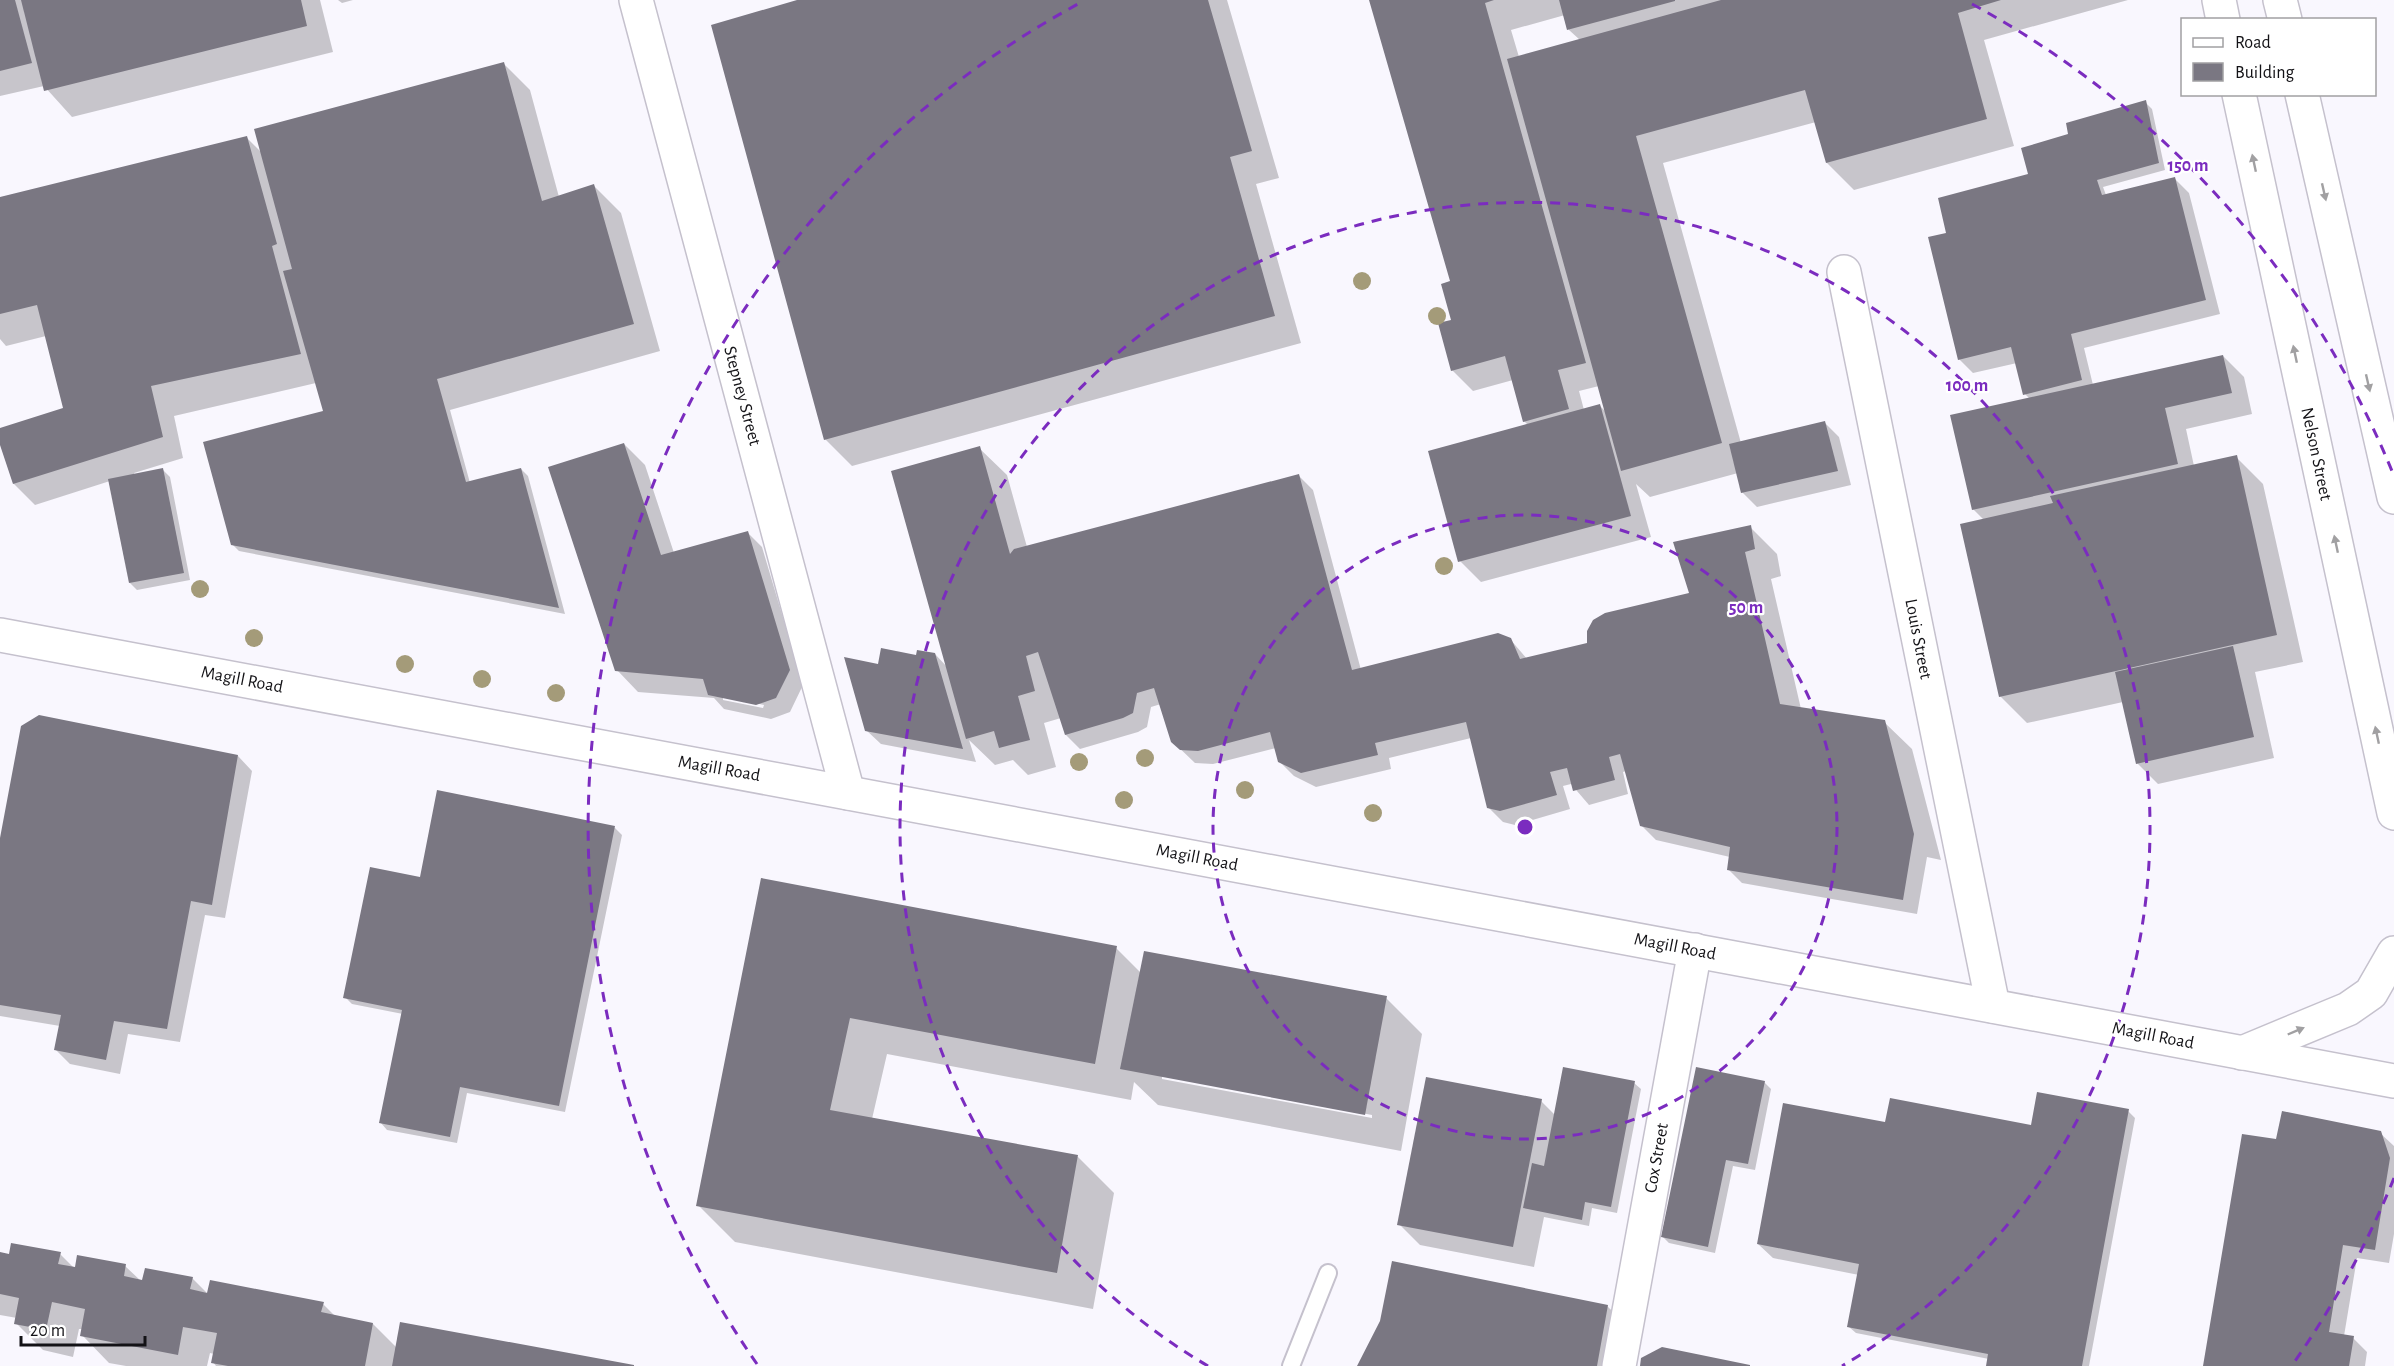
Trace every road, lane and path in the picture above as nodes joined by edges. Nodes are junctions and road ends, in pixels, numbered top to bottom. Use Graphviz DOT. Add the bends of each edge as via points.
graph roads {
  1 [pos="637,0"];
  2 [pos="2219,0"];
  3 [pos="2280,0"];
  4 [pos="2223,18"];
  5 [pos="2284,18"];
  6 [pos="2239,96"];
  7 [pos="2302,96"];
  8 [pos="1844,272"];
  9 [pos="2394,497"];
  10 [pos="0,635"];
  11 [pos="848,793"];
  12 [pos="2394,813"];
  13 [pos="1695,950"];
  14 [pos="2394,953"];
  15 [pos="1993,1006"];
  16 [pos="2242,1053"];
  17 [pos="2394,1081"];
  18 [pos="1328,1273"];
  19 [pos="1291,1366"];
  20 [pos="1619,1366"];
  1 -- 11 [label="main road, Stepney Street"];
  2 -- 4 [label="main road"];
  3 -- 5 [label="main road"];
  12 -- 6 [label="main road, Nelson Street, one-way"];
  7 -- 9 [label="main road, one-way"];
  8 -- 15 [label="main road, Louis Street"];
  10 -- 11 [label="main road, Magill Road"];
  11 -- 13 [label="main road, Magill Road"];
  13 -- 15 [label="main road, Magill Road"];
  13 -- 20 [label="main road, Cox Street"];
  16 -- 14 [label="main road, one-way" via="2348,1009 2372,993"];
  15 -- 16 [label="main road, Magill Road"];
  16 -- 17 [label="main road, Magill Road"];
  18 -- 19 [label="lane"];
}
